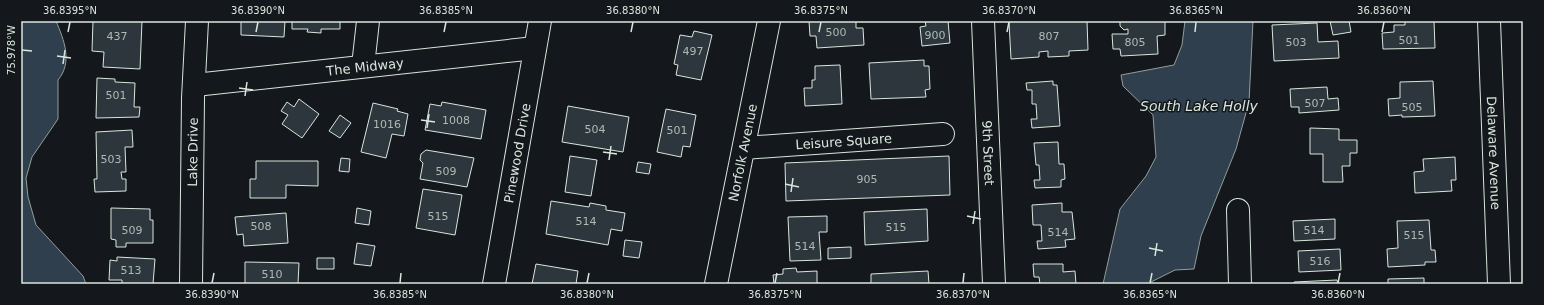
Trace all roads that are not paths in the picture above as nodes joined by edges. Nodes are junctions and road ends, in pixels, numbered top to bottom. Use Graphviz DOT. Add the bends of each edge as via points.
graph roads {
  1 [pos="197,21"];
  2 [pos="368,21"];
  3 [pos="540,21"];
  4 [pos="769,21"];
  5 [pos="983,21"];
  6 [pos="1489,21"];
  7 [pos="535,48"];
  8 [pos="363,66"];
  9 [pos="195,85"];
  10 [pos="943,134"];
  11 [pos="744,148"];
  12 [pos="1238,210"];
  13 [pos="191,284"];
  14 [pos="494,284"];
  15 [pos="716,284"];
  16 [pos="994,284"];
  17 [pos="1240,284"];
  18 [pos="1499,284"];
  1 -- 9 [label="street, Lake Drive"];
  2 -- 8 [label="street"];
  3 -- 7 [label="street, Pinewood Drive"];
  4 -- 11 [label="street, Norfolk Avenue"];
  5 -- 16 [label="street, 9th Street"];
  6 -- 18 [label="street, Delaware Avenue"];
  7 -- 8 [label="street, The Midway"];
  7 -- 14 [label="street, Pinewood Drive"];
  8 -- 9 [label="street, The Midway"];
  9 -- 13 [label="street, Lake Drive"];
  10 -- 11 [label="street, Leisure Square"];
  11 -- 15 [label="street, Norfolk Avenue"];
  12 -- 17 [label="street"];
}
